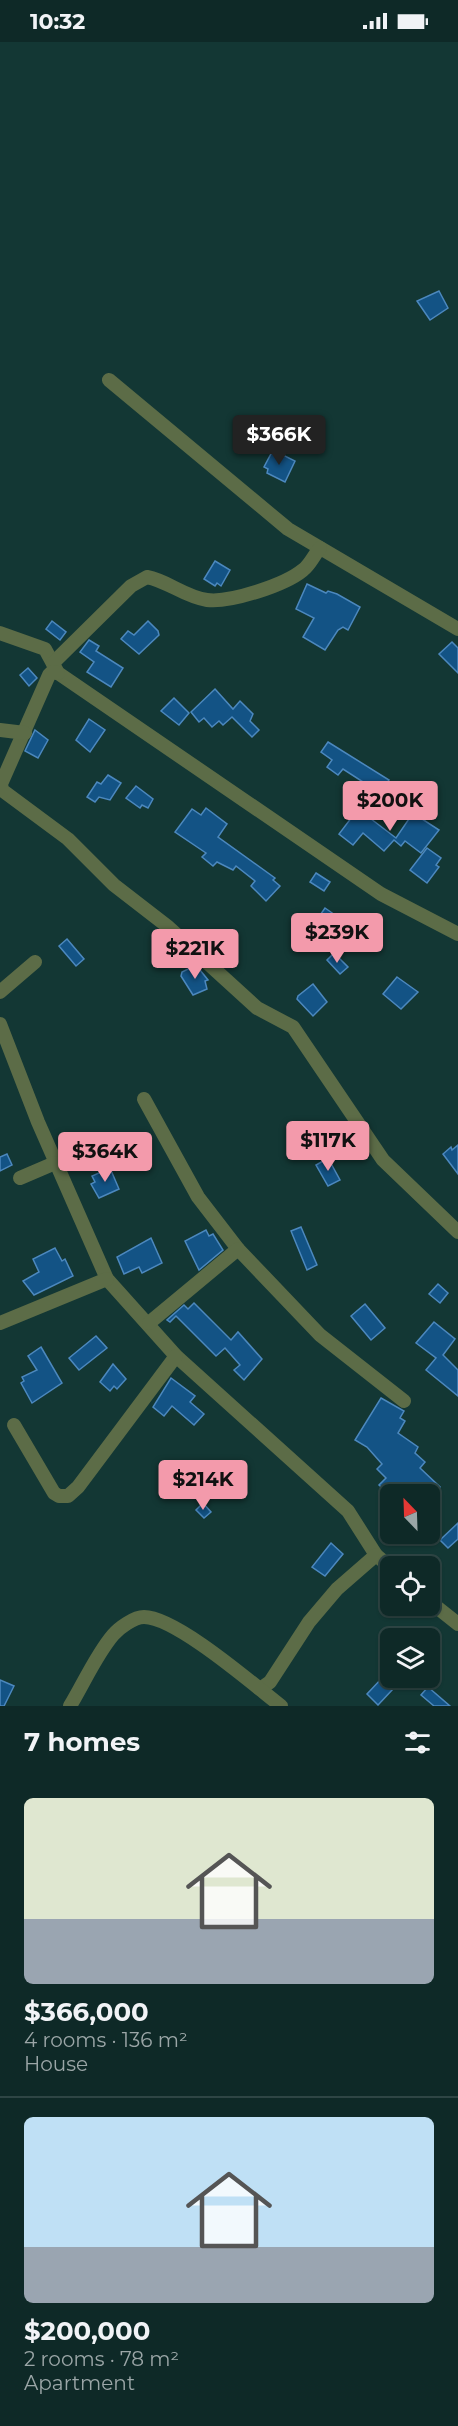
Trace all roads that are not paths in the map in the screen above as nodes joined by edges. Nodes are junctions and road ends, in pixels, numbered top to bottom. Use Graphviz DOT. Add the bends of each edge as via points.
graph roads {
  1 [pos="109,380"];
  2 [pos="320,548"];
  3 [pos="458,629"];
  4 [pos="0,633"];
  5 [pos="55,668"];
  6 [pos="0,730"];
  7 [pos="25,734"];
  8 [pos="458,934"];
  9 [pos="35,962"];
  10 [pos="0,992"];
  11 [pos="0,1024"];
  12 [pos="144,1099"];
  13 [pos="55,1163"];
  14 [pos="20,1178"];
  15 [pos="458,1232"];
  16 [pos="238,1249"];
  17 [pos="107,1279"];
  18 [pos="0,1323"];
  19 [pos="149,1323"];
  20 [pos="176,1356"];
  21 [pos="404,1401"];
  22 [pos="14,1425"];
  23 [pos="376,1555"];
  24 [pos="380,1558"];
  25 [pos="440,1610"];
  26 [pos="458,1624"];
  27 [pos="260,1689"];
  28 [pos="70,1706"];
  29 [pos="281,1706"];
  1 -- 2 [label="street" via="288,529"];
  2 -- 3 [label="street"];
  2 -- 5 [label="street" via="304,570 287,580 234,597 207,600 164,580 147,577 131,586"];
  4 -- 5 [label="street" via="45,648"];
  5 -- 7 [label="street"];
  5 -- 8 [label="street" via="381,894"];
  6 -- 7 [label="street"];
  7 -- 15 [label="street" via="1,783 2,790 68,839 114,885 167,926 258,1008 293,1027 383,1160"];
  9 -- 10 [label="street"];
  11 -- 13 [label="street"];
  12 -- 16 [label="street" via="198,1197"];
  13 -- 14 [label="street"];
  13 -- 17 [label="street"];
  16 -- 19 [label="street"];
  16 -- 21 [label="street" via="320,1335"];
  17 -- 18 [label="street"];
  17 -- 19 [label="street"];
  19 -- 20 [label="street"];
  20 -- 22 [label="street" via="68,1496 54,1493"];
  20 -- 23 [label="street" via="348,1511"];
  23 -- 24 [label="street"];
  23 -- 27 [label="street" via="337,1589 309,1622 270,1682"];
  25 -- 26 [label="street"];
  27 -- 28 [label="street" via="164,1622 143,1617 113,1634"];
  27 -- 29 [label="street"];
}
